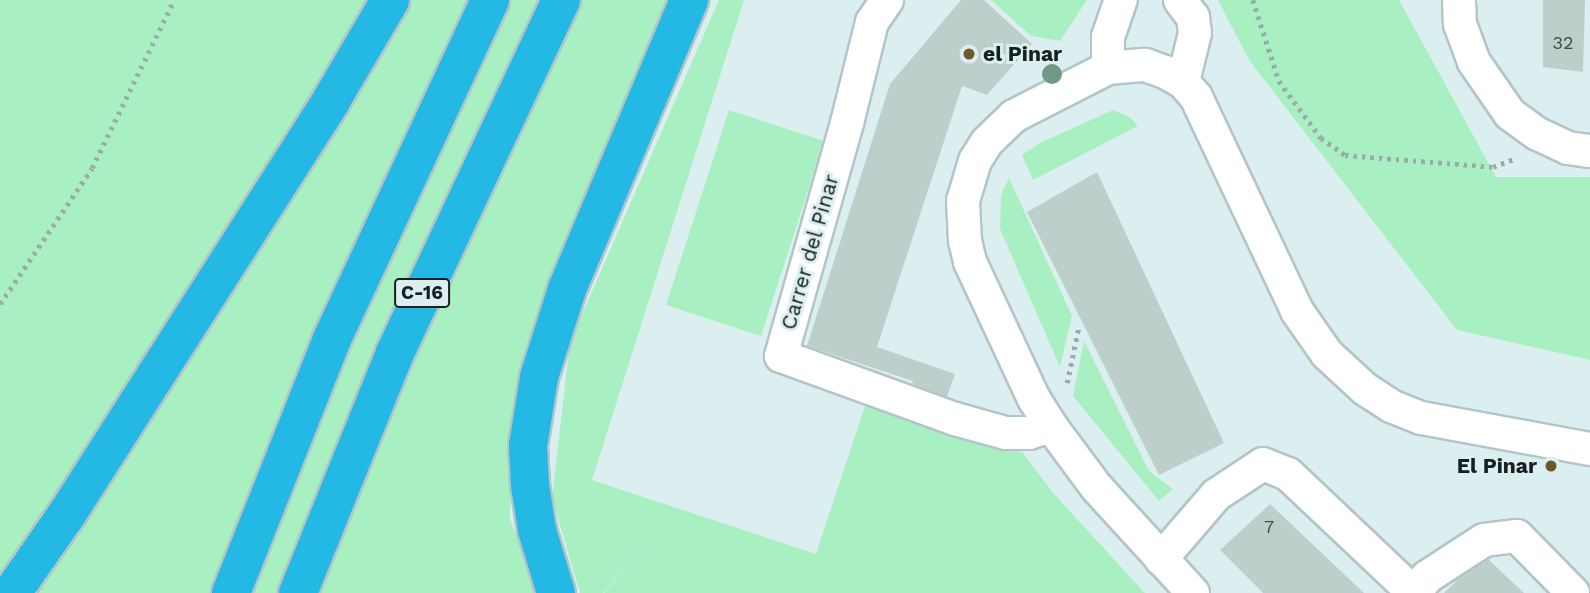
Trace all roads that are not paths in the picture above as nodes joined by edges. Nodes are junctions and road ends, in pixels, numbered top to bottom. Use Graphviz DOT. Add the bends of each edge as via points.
graph roads {
  1 [pos="390,0"];
  2 [pos="490,0"];
  3 [pos="561,0"];
  4 [pos="689,0"];
  5 [pos="887,0"];
  6 [pos="1122,0"];
  7 [pos="1180,0"];
  8 [pos="1460,0"];
  9 [pos="1108,68"];
  10 [pos="1183,82"];
  11 [pos="1590,151"];
  12 [pos="1051,426"];
  13 [pos="1590,449"];
  14 [pos="1161,559"];
  15 [pos="12,593"];
  16 [pos="231,593"];
  17 [pos="298,593"];
  18 [pos="556,593"];
  19 [pos="1193,593"];
  20 [pos="1414,593"];
  21 [pos="1573,593"];
  1 -- 15 [label="highway" via="310,134"];
  2 -- 16 [label="highway, C-16" via="332,339"];
  3 -- 17 [label="highway, C-16" via="395,353"];
  4 -- 18 [label="highway" via="567,289 539,377 528,446 530,485 537,530"];
  5 -- 12 [label="street, Carrer del Pinar" via="872,22 781,356 1006,433 1029,433"];
  6 -- 9 [label="street" via="1108,37"];
  7 -- 10 [label="street" via="1193,17 1195,33"];
  8 -- 11 [label="street" via="1460,24 1474,62 1510,114 1568,148"];
  9 -- 10 [label="street" via="1145,65"];
  9 -- 12 [label="street" via="1014,116 998,130 975,160 963,201 970,262"];
  10 -- 13 [label="street" via="1205,114 1297,311 1346,374 1391,406 1421,418"];
  12 -- 14 [label="street" via="1097,488"];
  14 -- 19 [label="street"];
  14 -- 20 [label="street" via="1216,495 1263,464 1288,474"];
  20 -- 21 [label="street" via="1427,577 1484,540 1517,536"];
}
